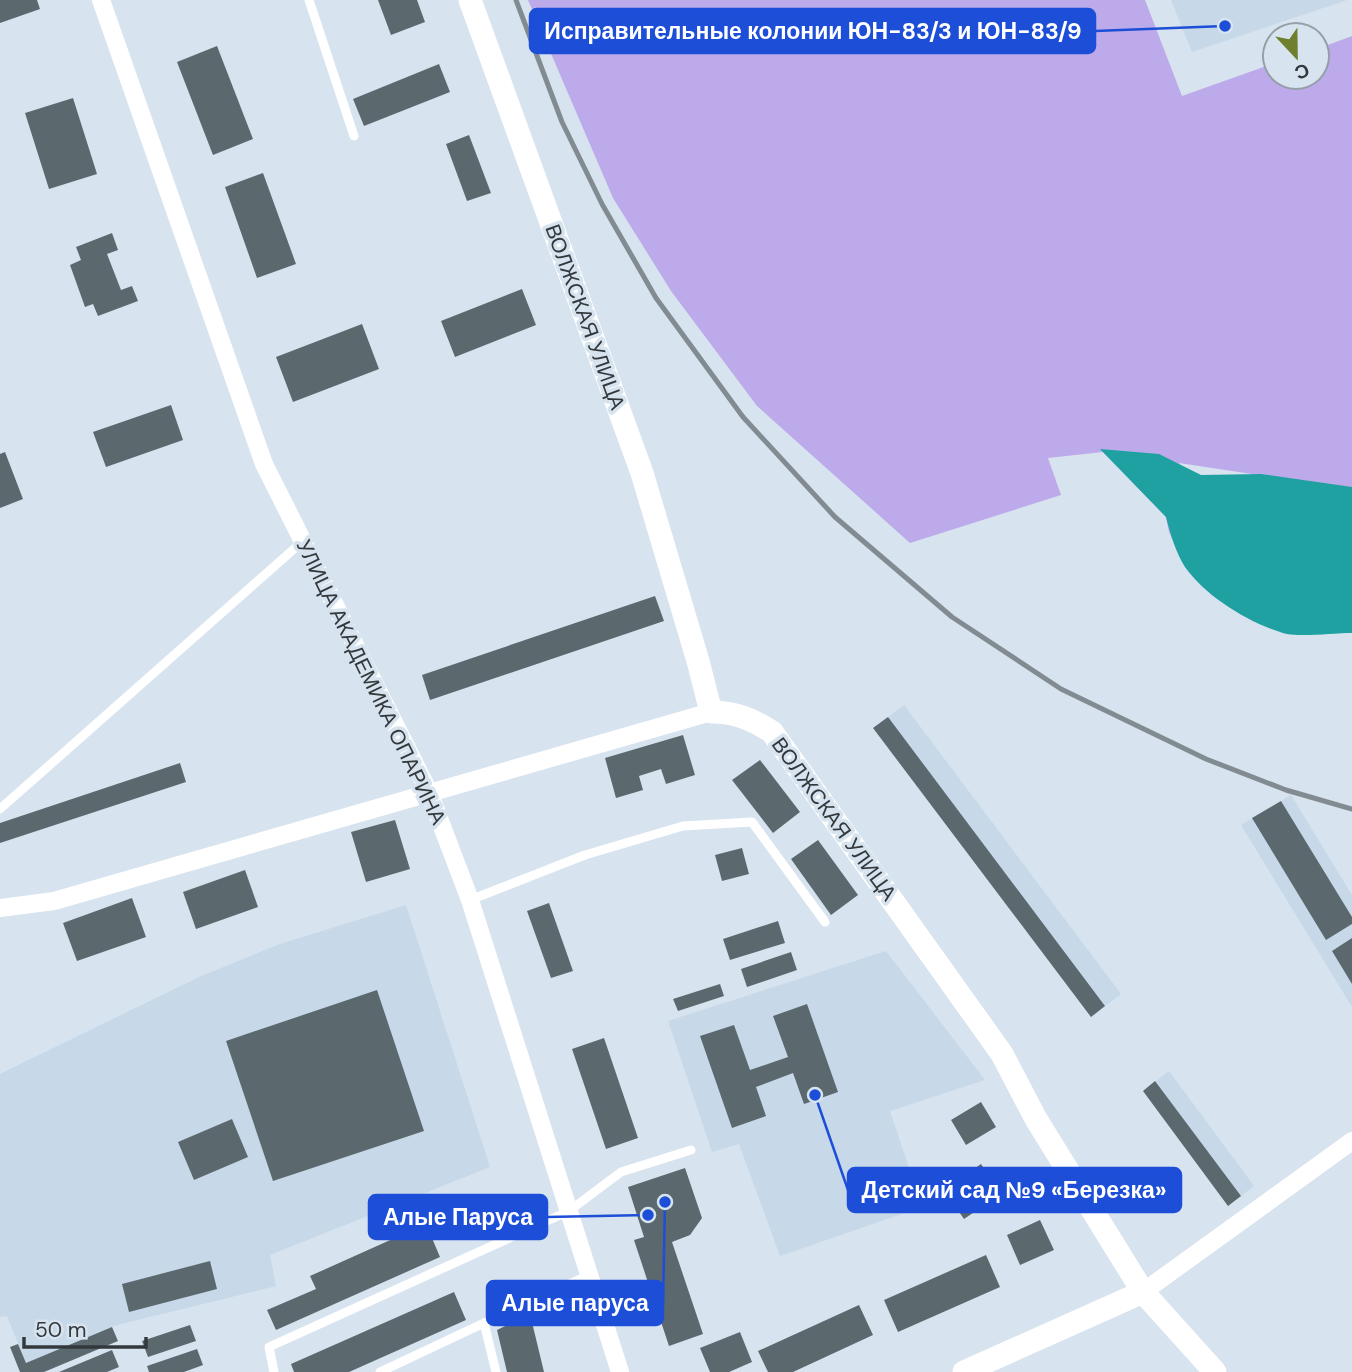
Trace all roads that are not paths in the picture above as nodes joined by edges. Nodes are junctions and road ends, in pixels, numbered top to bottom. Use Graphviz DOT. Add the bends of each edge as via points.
graph roads {
  1 [pos="101,0"];
  2 [pos="309,0"];
  3 [pos="470,0"];
  4 [pos="354,136"];
  5 [pos="303,541"];
  6 [pos="710,712"];
  7 [pos="429,792"];
  8 [pos="0,809"];
  9 [pos="470,900"];
  10 [pos="0,908"];
  11 [pos="825,922"];
  12 [pos="1352,1141"];
  13 [pos="691,1150"];
  14 [pos="569,1211"];
  15 [pos="589,1275"];
  16 [pos="1143,1292"];
  17 [pos="484,1323"];
  18 [pos="274,1372"];
  19 [pos="380,1372"];
  20 [pos="496,1372"];
  21 [pos="621,1372"];
  22 [pos="964,1372"];
  23 [pos="1216,1372"];
  1 -- 5 [label="street, УЛИЦА АКАДЕМИКА ОПАРИНА" via="264,464"];
  2 -- 4 [label="lane"];
  3 -- 6 [label="street, ВОЛЖСКАЯ УЛИЦА" via="642,473"];
  5 -- 7 [label="street, УЛИЦА АКАДЕМИКА ОПАРИНА"];
  5 -- 8 [label="lane"];
  6 -- 7 [label="street"];
  6 -- 16 [label="street, ВОЛЖСКАЯ УЛИЦА" via="731,712 772,732 809,781 1002,1054 1036,1119"];
  7 -- 9 [label="street, УЛИЦА АКАДЕМИКА ОПАРИНА"];
  7 -- 10 [label="street" via="54,901"];
  9 -- 11 [label="lane" via="585,855 683,826 752,822"];
  9 -- 14 [label="street, УЛИЦА АКАДЕМИКА ОПАРИНА"];
  12 -- 16 [label="street"];
  13 -- 14 [label="lane" via="621,1172"];
  14 -- 15 [label="street, УЛИЦА АКАДЕМИКА ОПАРИНА"];
  14 -- 18 [label="lane" via="269,1347"];
  15 -- 17 [label="lane"];
  15 -- 21 [label="street, УЛИЦА АКАДЕМИКА ОПАРИНА"];
  16 -- 22 [label="street"];
  16 -- 23 [label="street, ВОЛЖСКАЯ УЛИЦА"];
  17 -- 19 [label="lane"];
  17 -- 20 [label="lane"];
}
